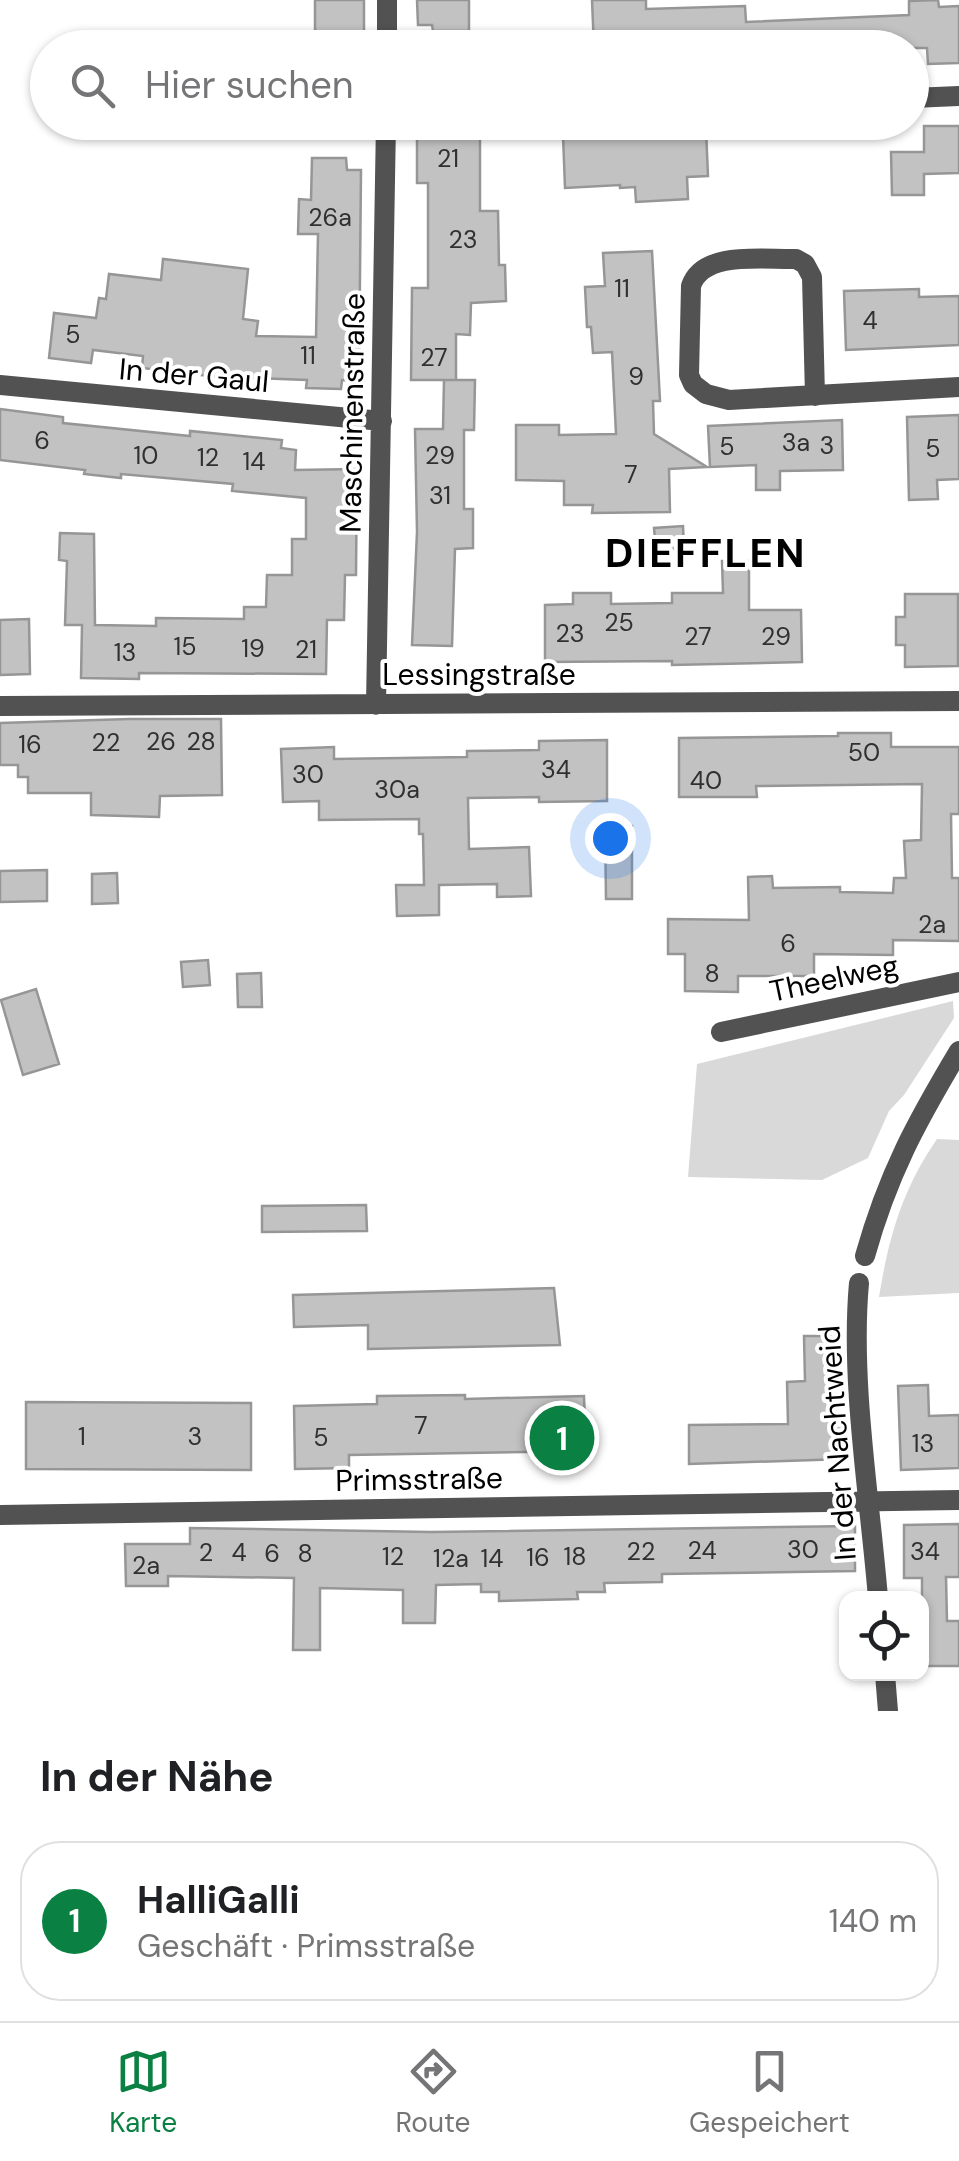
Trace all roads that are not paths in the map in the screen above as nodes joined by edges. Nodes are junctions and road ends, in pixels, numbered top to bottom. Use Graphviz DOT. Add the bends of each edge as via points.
graph roads {
  1 [pos="387,0"];
  2 [pos="386,30"];
  3 [pos="959,96"];
  4 [pos="929,97"];
  5 [pos="386,140"];
  6 [pos="0,386"];
  7 [pos="959,387"];
  8 [pos="814,396"];
  9 [pos="382,421"];
  10 [pos="959,701"];
  11 [pos="376,705"];
  12 [pos="0,706"];
  13 [pos="959,982"];
  14 [pos="721,1032"];
  15 [pos="959,1052"];
  16 [pos="865,1256"];
  17 [pos="860,1283"];
  18 [pos="959,1500"];
  19 [pos="870,1502"];
  20 [pos="0,1516"];
  21 [pos="877,1591"];
  22 [pos="886,1681"];
  23 [pos="888,1711"];
  1 -- 2 [label="street"];
  3 -- 4 [label="street"];
  5 -- 9 [label="street, Maschinenstraße"];
  6 -- 9 [label="street, In der Gaul"];
  7 -- 8 [label="street"];
  8 -- 8 [label="street" via="728,400 693,384 695,274 719,262 806,264 812,278"];
  9 -- 11 [label="street, Maschinenstraße"];
  10 -- 11 [label="street, Lessingstraße"];
  11 -- 12 [label="street, Lessingstraße"];
  13 -- 14 [label="street, Theelweg"];
  15 -- 16 [label="street" via="910,1134"];
  17 -- 19 [label="street, In der Nachtweid" via="856,1316"];
  18 -- 19 [label="street, Primsstraße"];
  19 -- 20 [label="street, Primsstraße"];
  19 -- 21 [label="street, In der Nachtweid"];
  22 -- 23 [label="street"];
}
